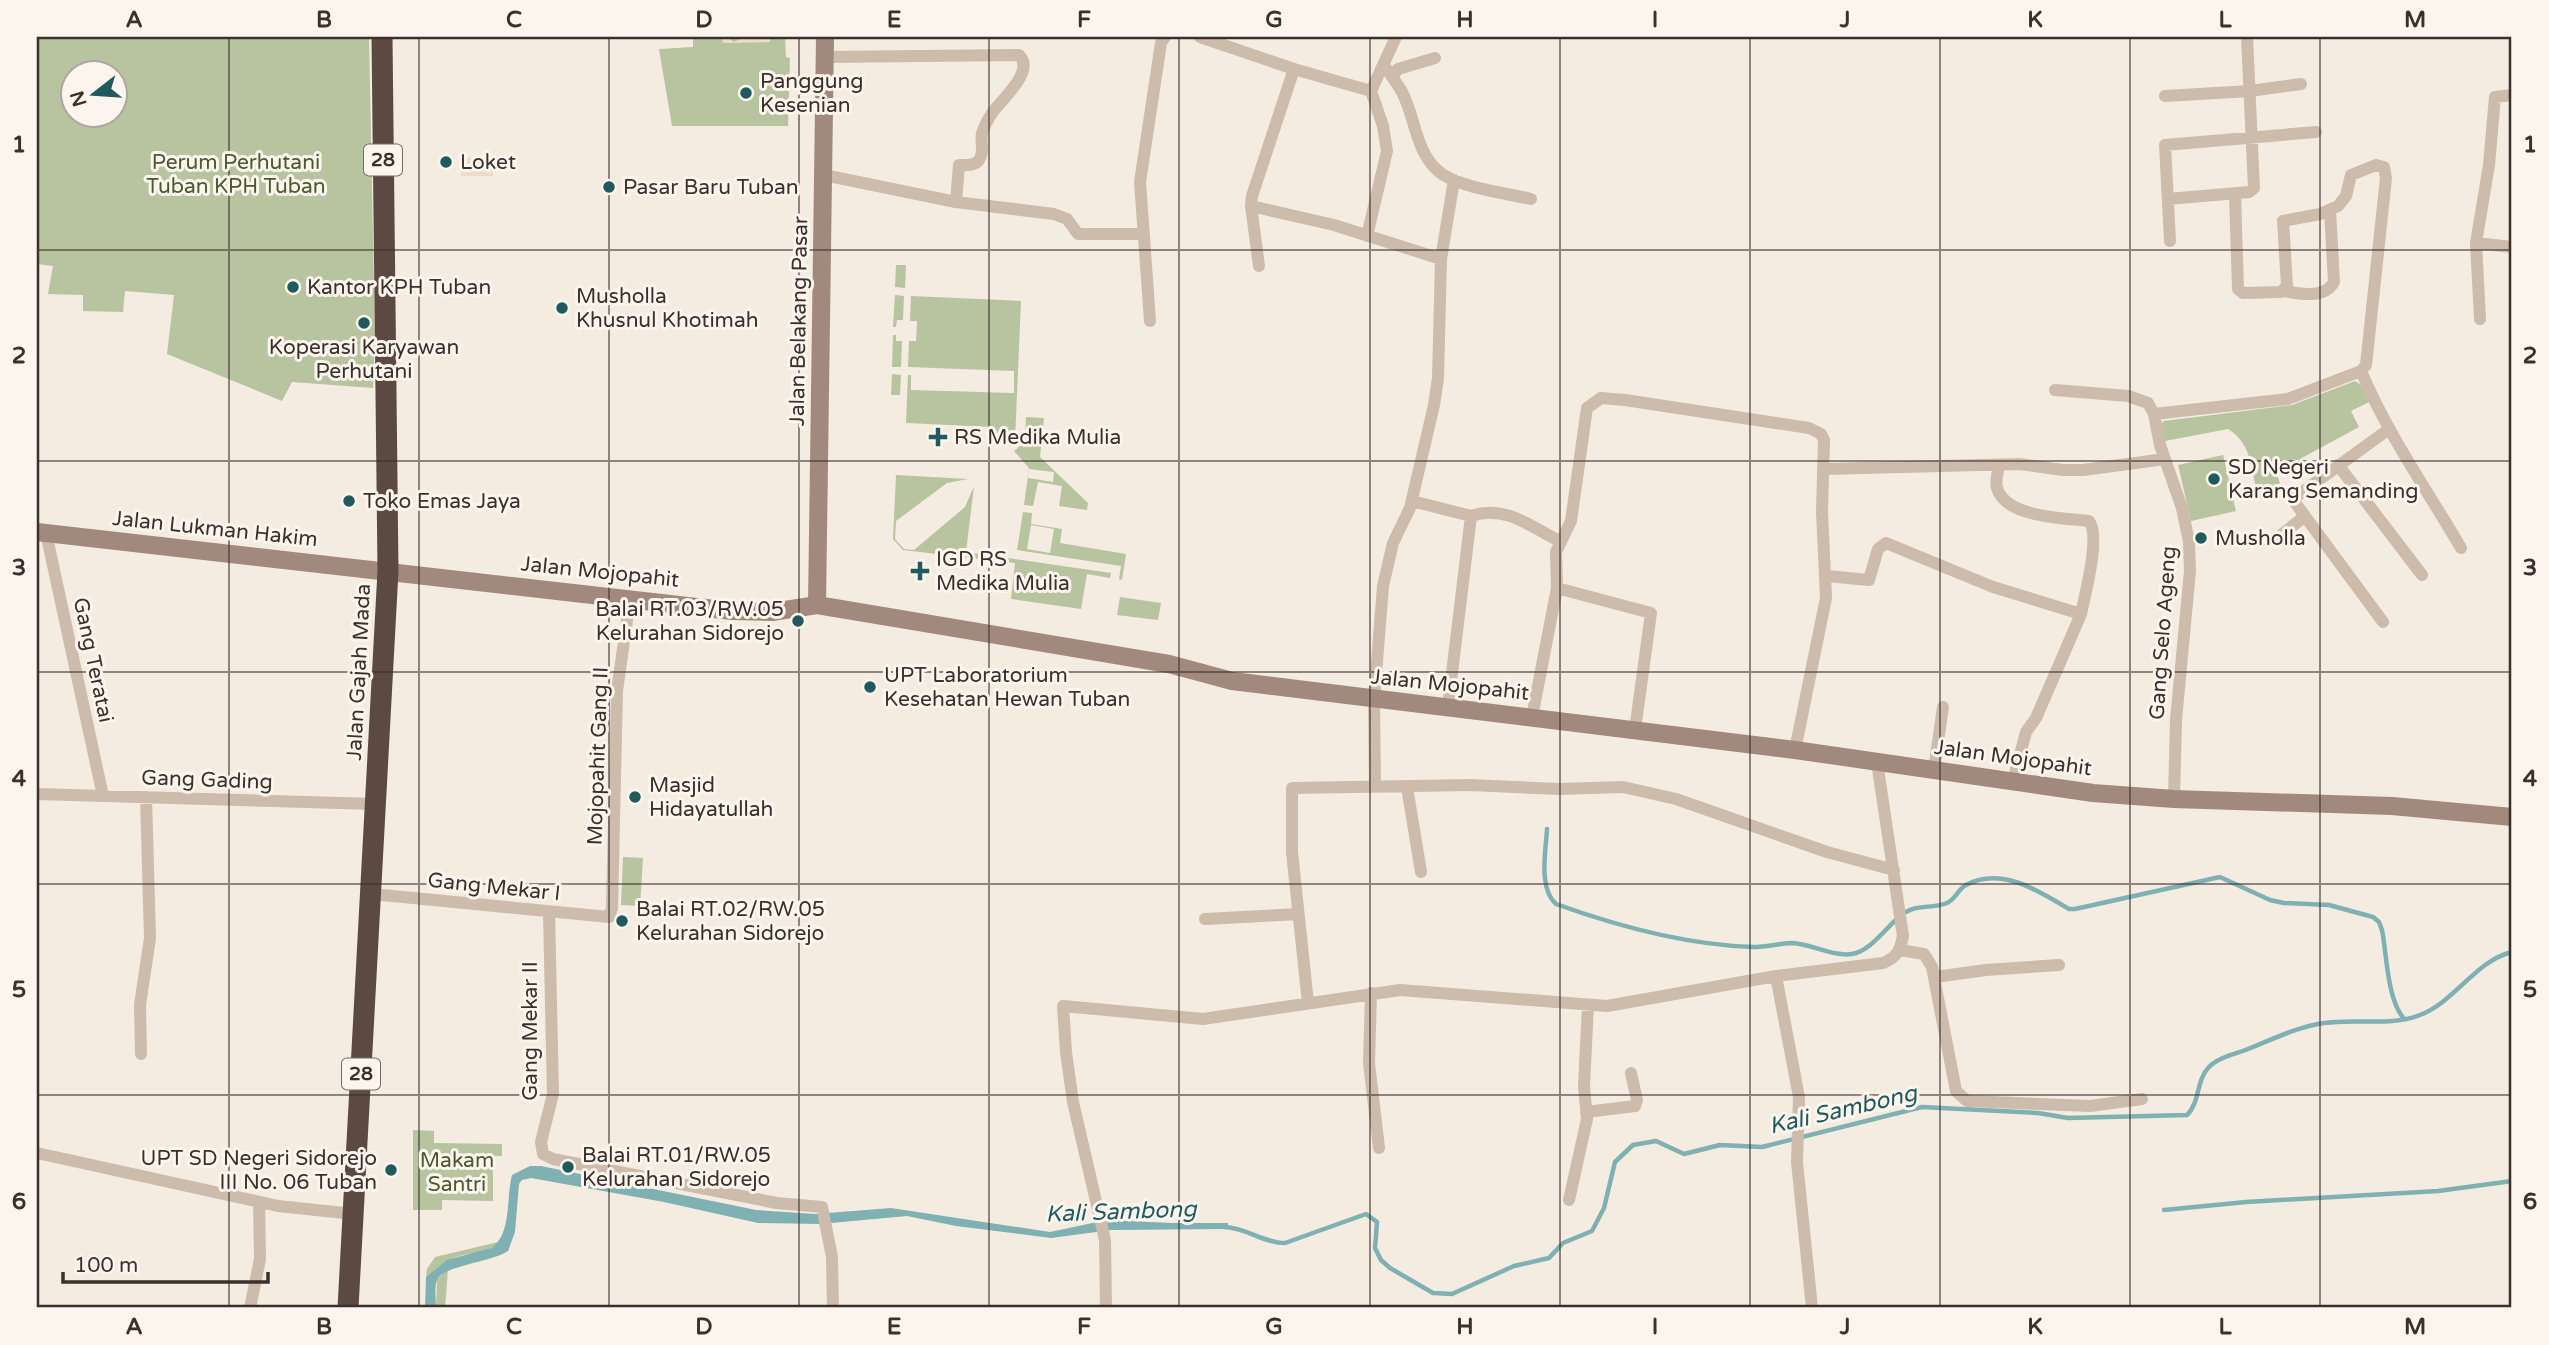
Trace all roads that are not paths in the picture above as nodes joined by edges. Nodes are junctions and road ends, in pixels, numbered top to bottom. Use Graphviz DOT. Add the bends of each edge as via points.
graph roads {
  1 [pos="382,37"];
  2 [pos="825,37"];
  3 [pos="1165,37"];
  4 [pos="1200,37"];
  5 [pos="1396,37"];
  6 [pos="2247,37"];
  7 [pos="825,57"];
  8 [pos="1435,58"];
  9 [pos="1384,65"];
  10 [pos="1294,69"];
  11 [pos="1392,76"];
  12 [pos="2301,85"];
  13 [pos="1371,91"];
  14 [pos="2250,91"];
  15 [pos="2512,95"];
  16 [pos="2165,96"];
  17 [pos="2316,132"];
  18 [pos="2252,139"];
  19 [pos="824,175"];
  20 [pos="1454,180"];
  21 [pos="2235,194"];
  22 [pos="1531,199"];
  23 [pos="2168,199"];
  24 [pos="956,202"];
  25 [pos="1251,206"];
  26 [pos="2330,211"];
  27 [pos="1143,233"];
  28 [pos="1367,236"];
  29 [pos="2170,241"];
  30 [pos="2476,243"];
  31 [pos="2512,247"];
  32 [pos="1441,259"];
  33 [pos="1259,267"];
  34 [pos="2284,291"];
  35 [pos="2480,319"];
  36 [pos="1150,321"];
  37 [pos="2361,371"];
  38 [pos="2055,390"];
  39 [pos="2154,414"];
  40 [pos="2389,429"];
  41 [pos="2165,459"];
  42 [pos="1998,465"];
  43 [pos="2338,465"];
  44 [pos="1824,469"];
  45 [pos="1412,501"];
  46 [pos="1471,516"];
  47 [pos="2305,516"];
  48 [pos="41,533"];
  49 [pos="2272,539"];
  50 [pos="1560,542"];
  51 [pos="2461,548"];
  52 [pos="388,571"];
  53 [pos="2423,575"];
  54 [pos="1827,576"];
  55 [pos="1557,587"];
  56 [pos="630,599"];
  57 [pos="817,606"];
  58 [pos="2081,614"];
  59 [pos="2383,622"];
  60 [pos="1374,699"];
  61 [pos="1448,706"];
  62 [pos="1943,707"];
  63 [pos="1532,717"];
  64 [pos="1635,730"];
  65 [pos="1795,750"];
  66 [pos="1877,762"];
  67 [pos="1934,770"];
  68 [pos="2013,781"];
  69 [pos="1375,787"];
  70 [pos="1407,787"];
  71 [pos="37,794"];
  72 [pos="103,796"];
  73 [pos="146,797"];
  74 [pos="2174,799"];
  75 [pos="376,804"];
  76 [pos="2512,817"];
  77 [pos="1894,870"];
  78 [pos="1421,872"];
  79 [pos="372,894"];
  80 [pos="549,912"];
  81 [pos="1298,914"];
  82 [pos="611,916"];
  83 [pos="1205,919"];
  84 [pos="1900,950"];
  85 [pos="2059,965"];
  86 [pos="1776,976"];
  87 [pos="1936,977"];
  88 [pos="1371,993"];
  89 [pos="1308,1003"];
  90 [pos="1588,1005"];
  91 [pos="141,1054"];
  92 [pos="1631,1073"];
  93 [pos="2142,1099"];
  94 [pos="1587,1112"];
  95 [pos="1379,1148"];
  96 [pos="37,1153"];
  97 [pos="1569,1200"];
  98 [pos="259,1202"];
  99 [pos="354,1214"];
  100 [pos="250,1308"];
  101 [pos="348,1308"];
  102 [pos="833,1308"];
  103 [pos="1106,1308"];
  104 [pos="1812,1308"];
  1 -- 52 [label="highway, Jalan Gajah Mada / 28"];
  2 -- 7 [label="street, Jalan Belakang Pasar"];
  3 -- 27 [label="street" via="1140,169"];
  4 -- 10 [label="street"];
  5 -- 9 [label="street"];
  6 -- 14 [label="street"];
  7 -- 19 [label="street, Jalan Belakang Pasar"];
  7 -- 24 [label="street" via="1023,58 1019,79 981,135 980,159 959,165"];
  8 -- 11 [label="street" via="1398,69"];
  9 -- 11 [label="street"];
  9 -- 13 [label="street"];
  10 -- 13 [label="street"];
  10 -- 25 [label="street"];
  11 -- 20 [label="street" via="1421,145 1441,173"];
  12 -- 14 [label="street"];
  13 -- 28 [label="street" via="1387,151"];
  14 -- 16 [label="street"];
  14 -- 18 [label="street"];
  15 -- 30 [label="street" via="2495,97"];
  17 -- 18 [label="street"];
  18 -- 21 [label="street" via="2255,188"];
  18 -- 23 [label="street" via="2165,145"];
  19 -- 24 [label="street"];
  19 -- 57 [label="street, Jalan Belakang Pasar"];
  20 -- 22 [label="street"];
  20 -- 32 [label="street"];
  21 -- 23 [label="street"];
  21 -- 34 [label="street" via="2238,289 2242,293"];
  23 -- 29 [label="street"];
  24 -- 27 [label="street" via="1054,214 1067,219 1078,234"];
  25 -- 28 [label="street"];
  25 -- 33 [label="street"];
  26 -- 34 [label="street" via="2283,221"];
  26 -- 34 [label="street" via="2331,288 2302,294"];
  26 -- 37 [label="street" via="2344,201 2351,175 2376,165 2384,167 2368,355"];
  27 -- 36 [label="street"];
  28 -- 32 [label="street"];
  30 -- 31 [label="street"];
  30 -- 35 [label="street"];
  32 -- 45 [label="street" via="1438,378"];
  37 -- 39 [label="street" via="2288,400"];
  37 -- 40 [label="street"];
  38 -- 39 [label="street" via="2134,397 2148,403"];
  39 -- 41 [label="street, Gang Selo Ageng"];
  40 -- 43 [label="street"];
  40 -- 51 [label="street"];
  41 -- 42 [label="street" via="2083,470"];
  41 -- 74 [label="street, Gang Selo Ageng" via="2182,508 2190,553"];
  42 -- 44 [label="street"];
  42 -- 58 [label="street" via="1996,486 2019,511 2089,521 2093,526"];
  43 -- 47 [label="street" via="2294,498"];
  43 -- 53 [label="street"];
  44 -- 50 [label="street" via="1824,440 1809,428 1601,398 1587,408 1571,521"];
  44 -- 54 [label="street"];
  45 -- 46 [label="street"];
  45 -- 60 [label="street" via="1385,575"];
  46 -- 50 [label="street" via="1499,512"];
  46 -- 61 [label="street"];
  47 -- 49 [label="street"];
  47 -- 59 [label="street"];
  48 -- 52 [label="street, Jalan Lukman Hakim"];
  48 -- 72 [label="street, Gang Teratai"];
  50 -- 55 [label="street"];
  52 -- 56 [label="street, Jalan Mojopahit"];
  52 -- 75 [label="highway, Jalan Gajah Mada / 28"];
  54 -- 58 [label="street" via="1869,580 1878,549 1886,543 1993,587"];
  54 -- 65 [label="street"];
  55 -- 63 [label="street"];
  55 -- 64 [label="street" via="1651,613"];
  56 -- 57 [label="street, Jalan Mojopahit" via="751,612"];
  56 -- 82 [label="street, Mojopahit Gang II" via="617,691"];
  57 -- 60 [label="street, Jalan Mojopahit" via="1169,664 1232,681"];
  58 -- 68 [label="street" via="2026,732"];
  60 -- 61 [label="street, Jalan Mojopahit"];
  60 -- 69 [label="street"];
  61 -- 63 [label="street, Jalan Mojopahit"];
  62 -- 67 [label="street"];
  63 -- 64 [label="street, Jalan Mojopahit"];
  64 -- 65 [label="street, Jalan Mojopahit"];
  65 -- 66 [label="street, Jalan Mojopahit"];
  66 -- 67 [label="street, Jalan Mojopahit"];
  66 -- 77 [label="street"];
  67 -- 68 [label="street, Jalan Mojopahit"];
  68 -- 74 [label="street, Jalan Mojopahit"];
  69 -- 70 [label="street"];
  69 -- 81 [label="street" via="1292,788"];
  70 -- 77 [label="street" via="1609,786 1650,792"];
  70 -- 78 [label="street"];
  71 -- 72 [label="street, Gang Gading"];
  72 -- 73 [label="street, Gang Gading"];
  73 -- 75 [label="street, Gang Gading"];
  73 -- 91 [label="street" via="150,938 140,1005"];
  74 -- 76 [label="street, Jalan Mojopahit" via="2392,806"];
  75 -- 79 [label="highway, Jalan Gajah Mada / 28"];
  77 -- 84 [label="street" via="1903,936"];
  79 -- 80 [label="street, Gang Mekar I"];
  79 -- 99 [label="highway, Jalan Gajah Mada / 28"];
  80 -- 82 [label="street, Gang Mekar I"];
  80 -- 102 [label="street, Gang Mekar II" via="553,1094 541,1142 543,1154 777,1203 820,1206 832,1257"];
  81 -- 83 [label="street"];
  81 -- 89 [label="street"];
  84 -- 86 [label="street" via="1883,963"];
  84 -- 87 [label="street" via="1924,954"];
  85 -- 87 [label="street"];
  86 -- 90 [label="street" via="1623,1005"];
  86 -- 104 [label="street" via="1800,1097 1796,1151"];
  87 -- 93 [label="street" via="1956,1091 1967,1101 2090,1106"];
  88 -- 89 [label="street"];
  88 -- 90 [label="street" via="1422,990"];
  88 -- 95 [label="street" via="1369,1063"];
  89 -- 103 [label="street" via="1203,1019 1063,1006 1073,1102 1105,1240"];
  90 -- 94 [label="street"];
  92 -- 94 [label="street" via="1635,1106"];
  94 -- 97 [label="street"];
  96 -- 98 [label="street"];
  98 -- 99 [label="street"];
  98 -- 100 [label="street" via="260,1259"];
  99 -- 101 [label="highway, Jalan Gajah Mada / 28"];
}
